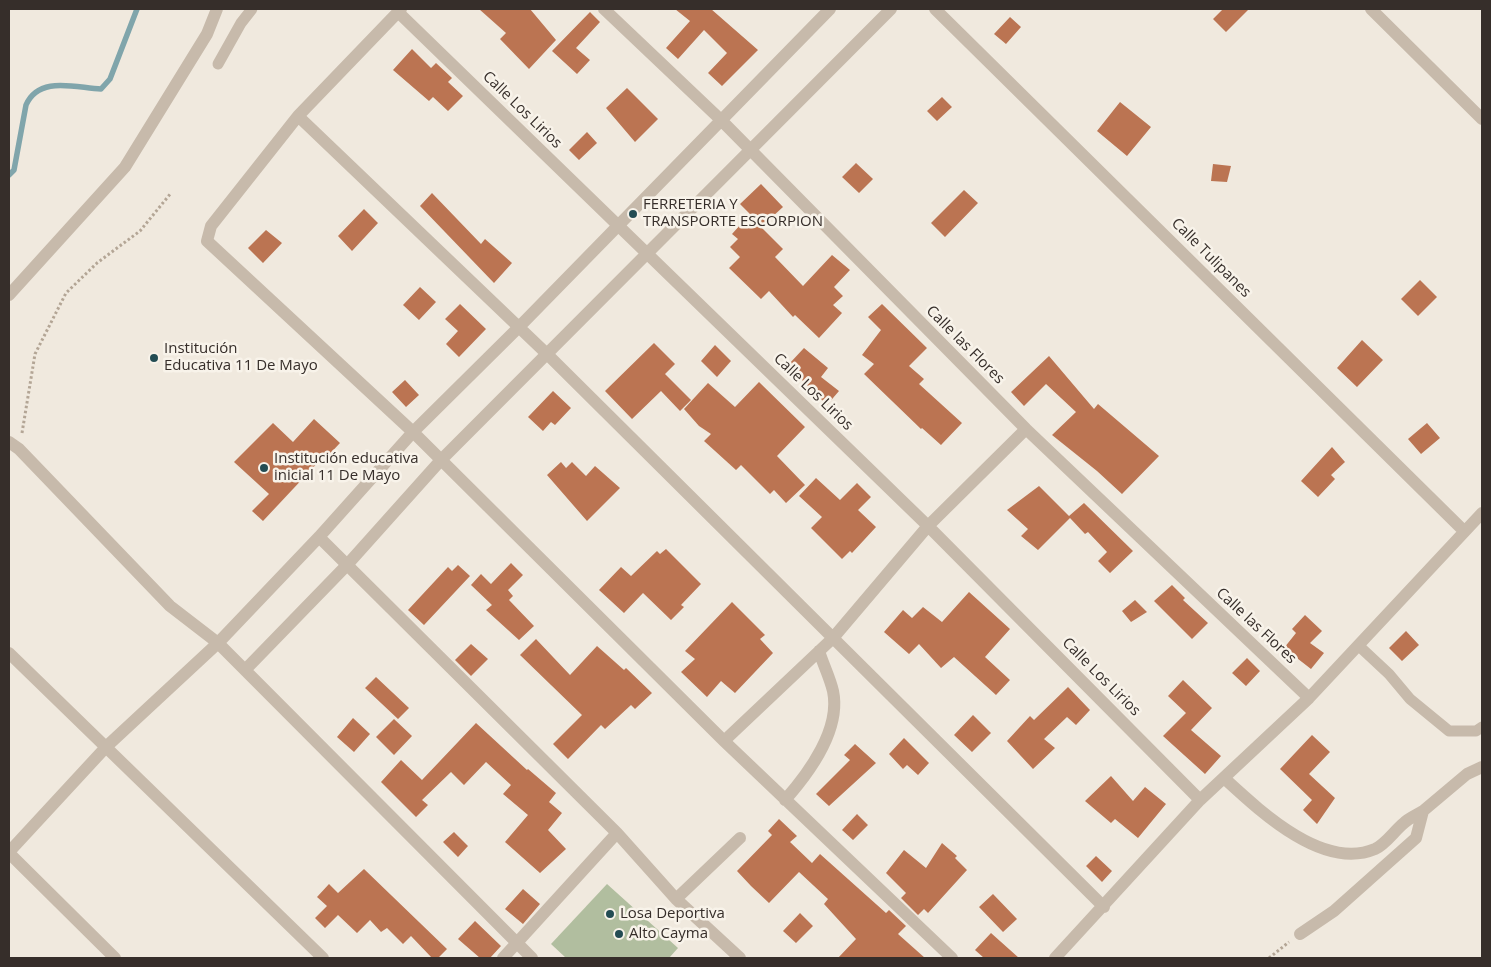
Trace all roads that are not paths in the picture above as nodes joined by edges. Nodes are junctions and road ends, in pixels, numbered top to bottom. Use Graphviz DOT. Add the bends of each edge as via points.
graph roads {
  1 [pos="217,9"];
  2 [pos="252,9"];
  3 [pos="604,9"];
  4 [pos="830,9"];
  5 [pos="891,9"];
  6 [pos="935,9"];
  7 [pos="1371,9"];
  8 [pos="399,10"];
  9 [pos="218,64"];
  10 [pos="298,116"];
  11 [pos="1482,119"];
  12 [pos="721,120"];
  13 [pos="751,151"];
  14 [pos="618,226"];
  15 [pos="648,254"];
  16 [pos="9,295"];
  17 [pos="519,327"];
  18 [pos="548,355"];
  19 [pos="1026,430"];
  20 [pos="413,432"];
  21 [pos="14,446"];
  22 [pos="441,460"];
  23 [pos="1482,512"];
  24 [pos="928,526"];
  25 [pos="1464,531"];
  26 [pos="319,537"];
  27 [pos="347,565"];
  28 [pos="833,638"];
  29 [pos="218,643"];
  30 [pos="1359,646"];
  31 [pos="819,651"];
  32 [pos="9,653"];
  33 [pos="245,670"];
  34 [pos="1309,698"];
  35 [pos="1482,727"];
  36 [pos="724,741"];
  37 [pos="108,746"];
  38 [pos="1482,767"];
  39 [pos="1224,778"];
  40 [pos="785,800"];
  41 [pos="1200,800"];
  42 [pos="1423,811"];
  43 [pos="617,833"];
  44 [pos="740,838"];
  45 [pos="9,853"];
  46 [pos="676,899"];
  47 [pos="1104,908"];
  48 [pos="1300,934"];
  49 [pos="517,944"];
  50 [pos="115,958"];
  51 [pos="324,958"];
  52 [pos="503,958"];
  53 [pos="532,958"];
  54 [pos="740,958"];
  55 [pos="952,958"];
  56 [pos="1055,958"];
  1 -- 16 [label="street" via="207,34 125,167"];
  2 -- 9 [label="lane"];
  3 -- 12 [label="street, Calle las Flores"];
  4 -- 12 [label="street"];
  5 -- 13 [label="street"];
  6 -- 25 [label="street, Calle Tulipanes"];
  7 -- 11 [label="street"];
  8 -- 10 [label="street"];
  8 -- 14 [label="street, Calle Los Lirios"];
  10 -- 17 [label="street"];
  10 -- 20 [label="street" via="211,226 207,241"];
  12 -- 13 [label="street, Calle las Flores"];
  12 -- 14 [label="street"];
  13 -- 15 [label="street"];
  13 -- 19 [label="street, Calle las Flores"];
  14 -- 15 [label="street, Calle Los Lirios"];
  14 -- 17 [label="street"];
  15 -- 18 [label="street"];
  15 -- 24 [label="street, Calle Los Lirios"];
  17 -- 18 [label="street"];
  17 -- 20 [label="street"];
  18 -- 22 [label="street"];
  18 -- 28 [label="street"];
  19 -- 24 [label="street"];
  19 -- 34 [label="street, Calle las Flores"];
  20 -- 22 [label="street"];
  20 -- 26 [label="street"];
  21 -- 29 [label="street" via="170,606"];
  22 -- 27 [label="street"];
  22 -- 36 [label="street"];
  23 -- 25 [label="street"];
  24 -- 28 [label="street"];
  24 -- 41 [label="street, Calle Los Lirios"];
  25 -- 30 [label="street"];
  26 -- 27 [label="street"];
  26 -- 29 [label="street"];
  27 -- 33 [label="street"];
  27 -- 43 [label="street"];
  28 -- 31 [label="street"];
  28 -- 47 [label="street"];
  29 -- 33 [label="street"];
  29 -- 37 [label="street"];
  30 -- 34 [label="street"];
  30 -- 35 [label="lane" via="1410,699 1449,731 1476,731"];
  31 -- 36 [label="street"];
  31 -- 40 [label="street" via="833,691 834,719 810,772"];
  32 -- 37 [label="street"];
  33 -- 49 [label="street"];
  34 -- 39 [label="street"];
  36 -- 40 [label="street"];
  37 -- 45 [label="street"];
  37 -- 51 [label="street"];
  38 -- 42 [label="street" via="1467,774"];
  39 -- 41 [label="street"];
  39 -- 42 [label="street" via="1295,835 1325,850 1355,854 1377,848 1405,822"];
  40 -- 55 [label="street"];
  41 -- 47 [label="street"];
  42 -- 48 [label="street" via="1416,838 1334,911"];
  43 -- 46 [label="street"];
  43 -- 49 [label="street"];
  44 -- 46 [label="street"];
  45 -- 50 [label="street"];
  46 -- 54 [label="street"];
  47 -- 56 [label="street"];
  49 -- 52 [label="street"];
  49 -- 53 [label="street"];
}
